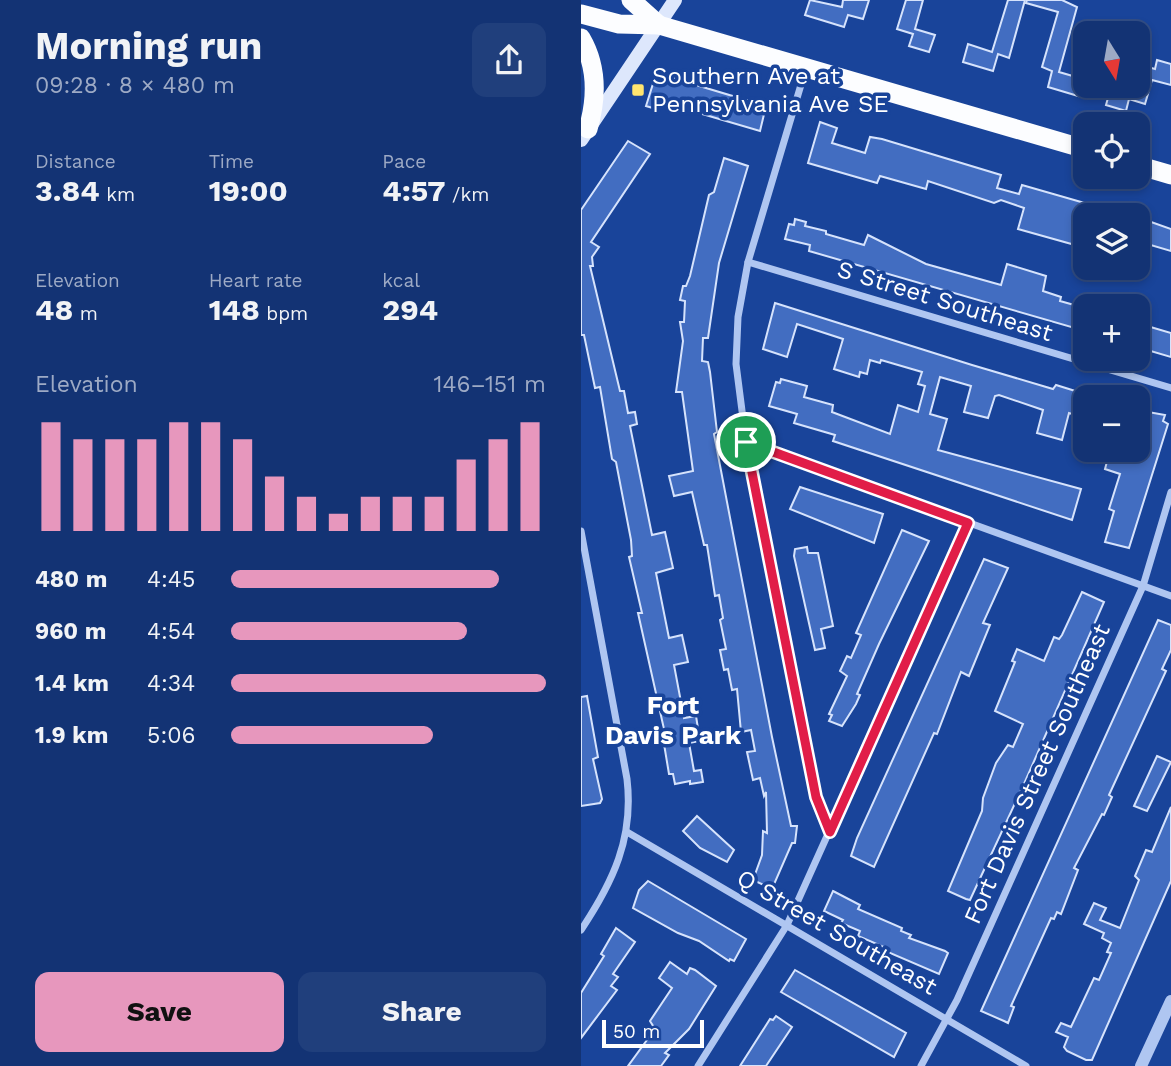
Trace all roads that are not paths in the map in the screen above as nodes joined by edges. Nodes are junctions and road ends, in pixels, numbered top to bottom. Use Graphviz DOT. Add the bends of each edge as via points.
graph roads {
  1 [pos="631,0"];
  2 [pos="675,0"];
  3 [pos="581,14"];
  4 [pos="659,25"];
  5 [pos="581,38"];
  6 [pos="806,66"];
  7 [pos="585,134"];
  8 [pos="1073,145"];
  9 [pos="1150,169"];
  10 [pos="1171,175"];
  11 [pos="748,262"];
  12 [pos="1171,388"];
  13 [pos="746,442"];
  14 [pos="1171,492"];
  15 [pos="968,523"];
  16 [pos="581,531"];
  17 [pos="1143,586"];
  18 [pos="1171,596"];
  19 [pos="627,832"];
  20 [pos="830,832"];
  21 [pos="787,925"];
  22 [pos="581,930"];
  23 [pos="1171,1001"];
  24 [pos="946,1019"];
  25 [pos="698,1066"];
  26 [pos="921,1066"];
  27 [pos="1026,1066"];
  28 [pos="1141,1066"];
  1 -- 4 [label="highway"];
  2 -- 4 [label="main road"];
  3 -- 4 [label="highway" via="619,24"];
  4 -- 6 [label="highway"];
  4 -- 7 [label="main road"];
  5 -- 7 [label="highway" via="595,81 594,109"];
  6 -- 8 [label="highway"];
  6 -- 11 [label="street"];
  9 -- 10 [label="highway"];
  11 -- 12 [label="street, S Street Southeast"];
  11 -- 13 [label="street" via="736,350"];
  13 -- 15 [label="street"];
  13 -- 20 [label="street" via="816,797"];
  14 -- 17 [label="street, Fort Davis Street Southeast"];
  15 -- 17 [label="street"];
  15 -- 20 [label="street"];
  16 -- 19 [label="street" via="627,779"];
  17 -- 18 [label="street"];
  17 -- 24 [label="street, Fort Davis Street Southeast"];
  19 -- 21 [label="street, Q Street Southeast"];
  19 -- 22 [label="street" via="612,878"];
  20 -- 21 [label="street"];
  21 -- 24 [label="street, Q Street Southeast"];
  21 -- 25 [label="street"];
  23 -- 28 [label="street"];
  24 -- 26 [label="street, Fort Davis Street Southeast"];
  24 -- 27 [label="street, Q Street Southeast"];
}
